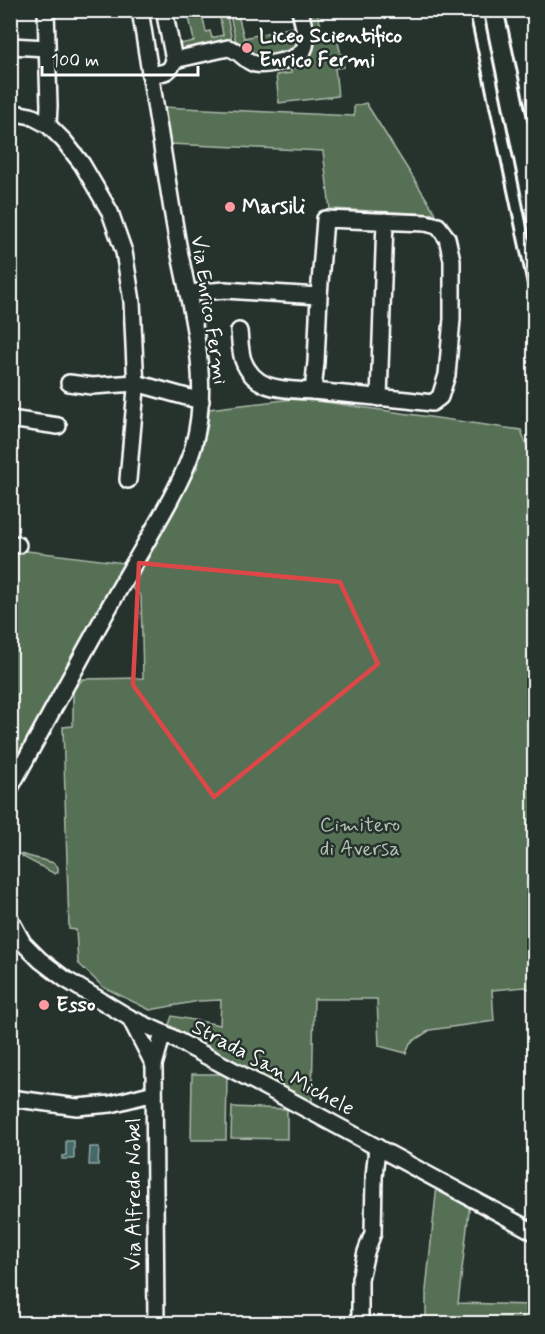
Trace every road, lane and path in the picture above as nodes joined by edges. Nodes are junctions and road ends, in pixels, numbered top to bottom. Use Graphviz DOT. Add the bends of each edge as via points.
graph roads {
  1 [pos="46,10"];
  2 [pos="140,10"];
  3 [pos="164,10"];
  4 [pos="300,10"];
  5 [pos="10,46"];
  6 [pos="47,48"];
  7 [pos="174,60"];
  8 [pos="150,75"];
  9 [pos="10,112"];
  10 [pos="48,125"];
  11 [pos="385,221"];
  12 [pos="188,293"];
  13 [pos="319,296"];
  14 [pos="239,331"];
  15 [pos="69,382"];
  16 [pos="136,383"];
  17 [pos="313,391"];
  18 [pos="379,398"];
  19 [pos="201,401"];
  20 [pos="10,419"];
  21 [pos="58,426"];
  22 [pos="128,480"];
  23 [pos="10,788"];
  24 [pos="10,920"];
  25 [pos="130,1018"];
  26 [pos="163,1033"];
  27 [pos="154,1065"];
  28 [pos="154,1092"];
  29 [pos="10,1098"];
  30 [pos="377,1147"];
  31 [pos="534,1232"];
  32 [pos="156,1323"];
  33 [pos="360,1323"];
  1 -- 6 [label="street"];
  2 -- 8 [label="street, Via Enrico Fermi"];
  3 -- 7 [label="street"];
  4 -- 7 [label="street" via="306,45 300,56 266,65 254,64 228,48"];
  5 -- 6 [label="street"];
  6 -- 10 [label="street"];
  7 -- 8 [label="street" via="167,72"];
  8 -- 12 [label="street, Via Enrico Fermi"];
  9 -- 10 [label="street" via="31,116"];
  10 -- 16 [label="street" via="82,164 110,212 124,252 132,301"];
  11 -- 13 [label="street" via="325,219"];
  11 -- 18 [label="street"];
  11 -- 18 [label="street" via="438,226 447,238 452,260 452,319 447,375 440,397 432,404"];
  12 -- 13 [label="street" via="225,290"];
  12 -- 19 [label="street, Via Enrico Fermi"];
  13 -- 17 [label="street"];
  14 -- 17 [label="street" via="243,358 251,375 261,384"];
  15 -- 16 [label="street" via="92,386"];
  16 -- 19 [label="street"];
  16 -- 22 [label="street"];
  17 -- 18 [label="street"];
  19 -- 23 [label="street, Via Enrico Fermi" via="194,446 184,472"];
  20 -- 21 [label="street"];
  24 -- 25 [label="street, Strada San Michele" via="23,943 40,960"];
  25 -- 26 [label="street, Strada San Michele"];
  25 -- 27 [label="street, Via Alfredo Nobel"];
  26 -- 27 [label="street, Via Alfredo Nobel"];
  26 -- 30 [label="street, Strada San Michele"];
  27 -- 28 [label="street, Via Alfredo Nobel"];
  28 -- 29 [label="street" via="85,1107"];
  28 -- 32 [label="street, Via Alfredo Nobel"];
  30 -- 31 [label="street, Strada San Michele"];
  30 -- 33 [label="street" via="373,1233 360,1279"];
}
